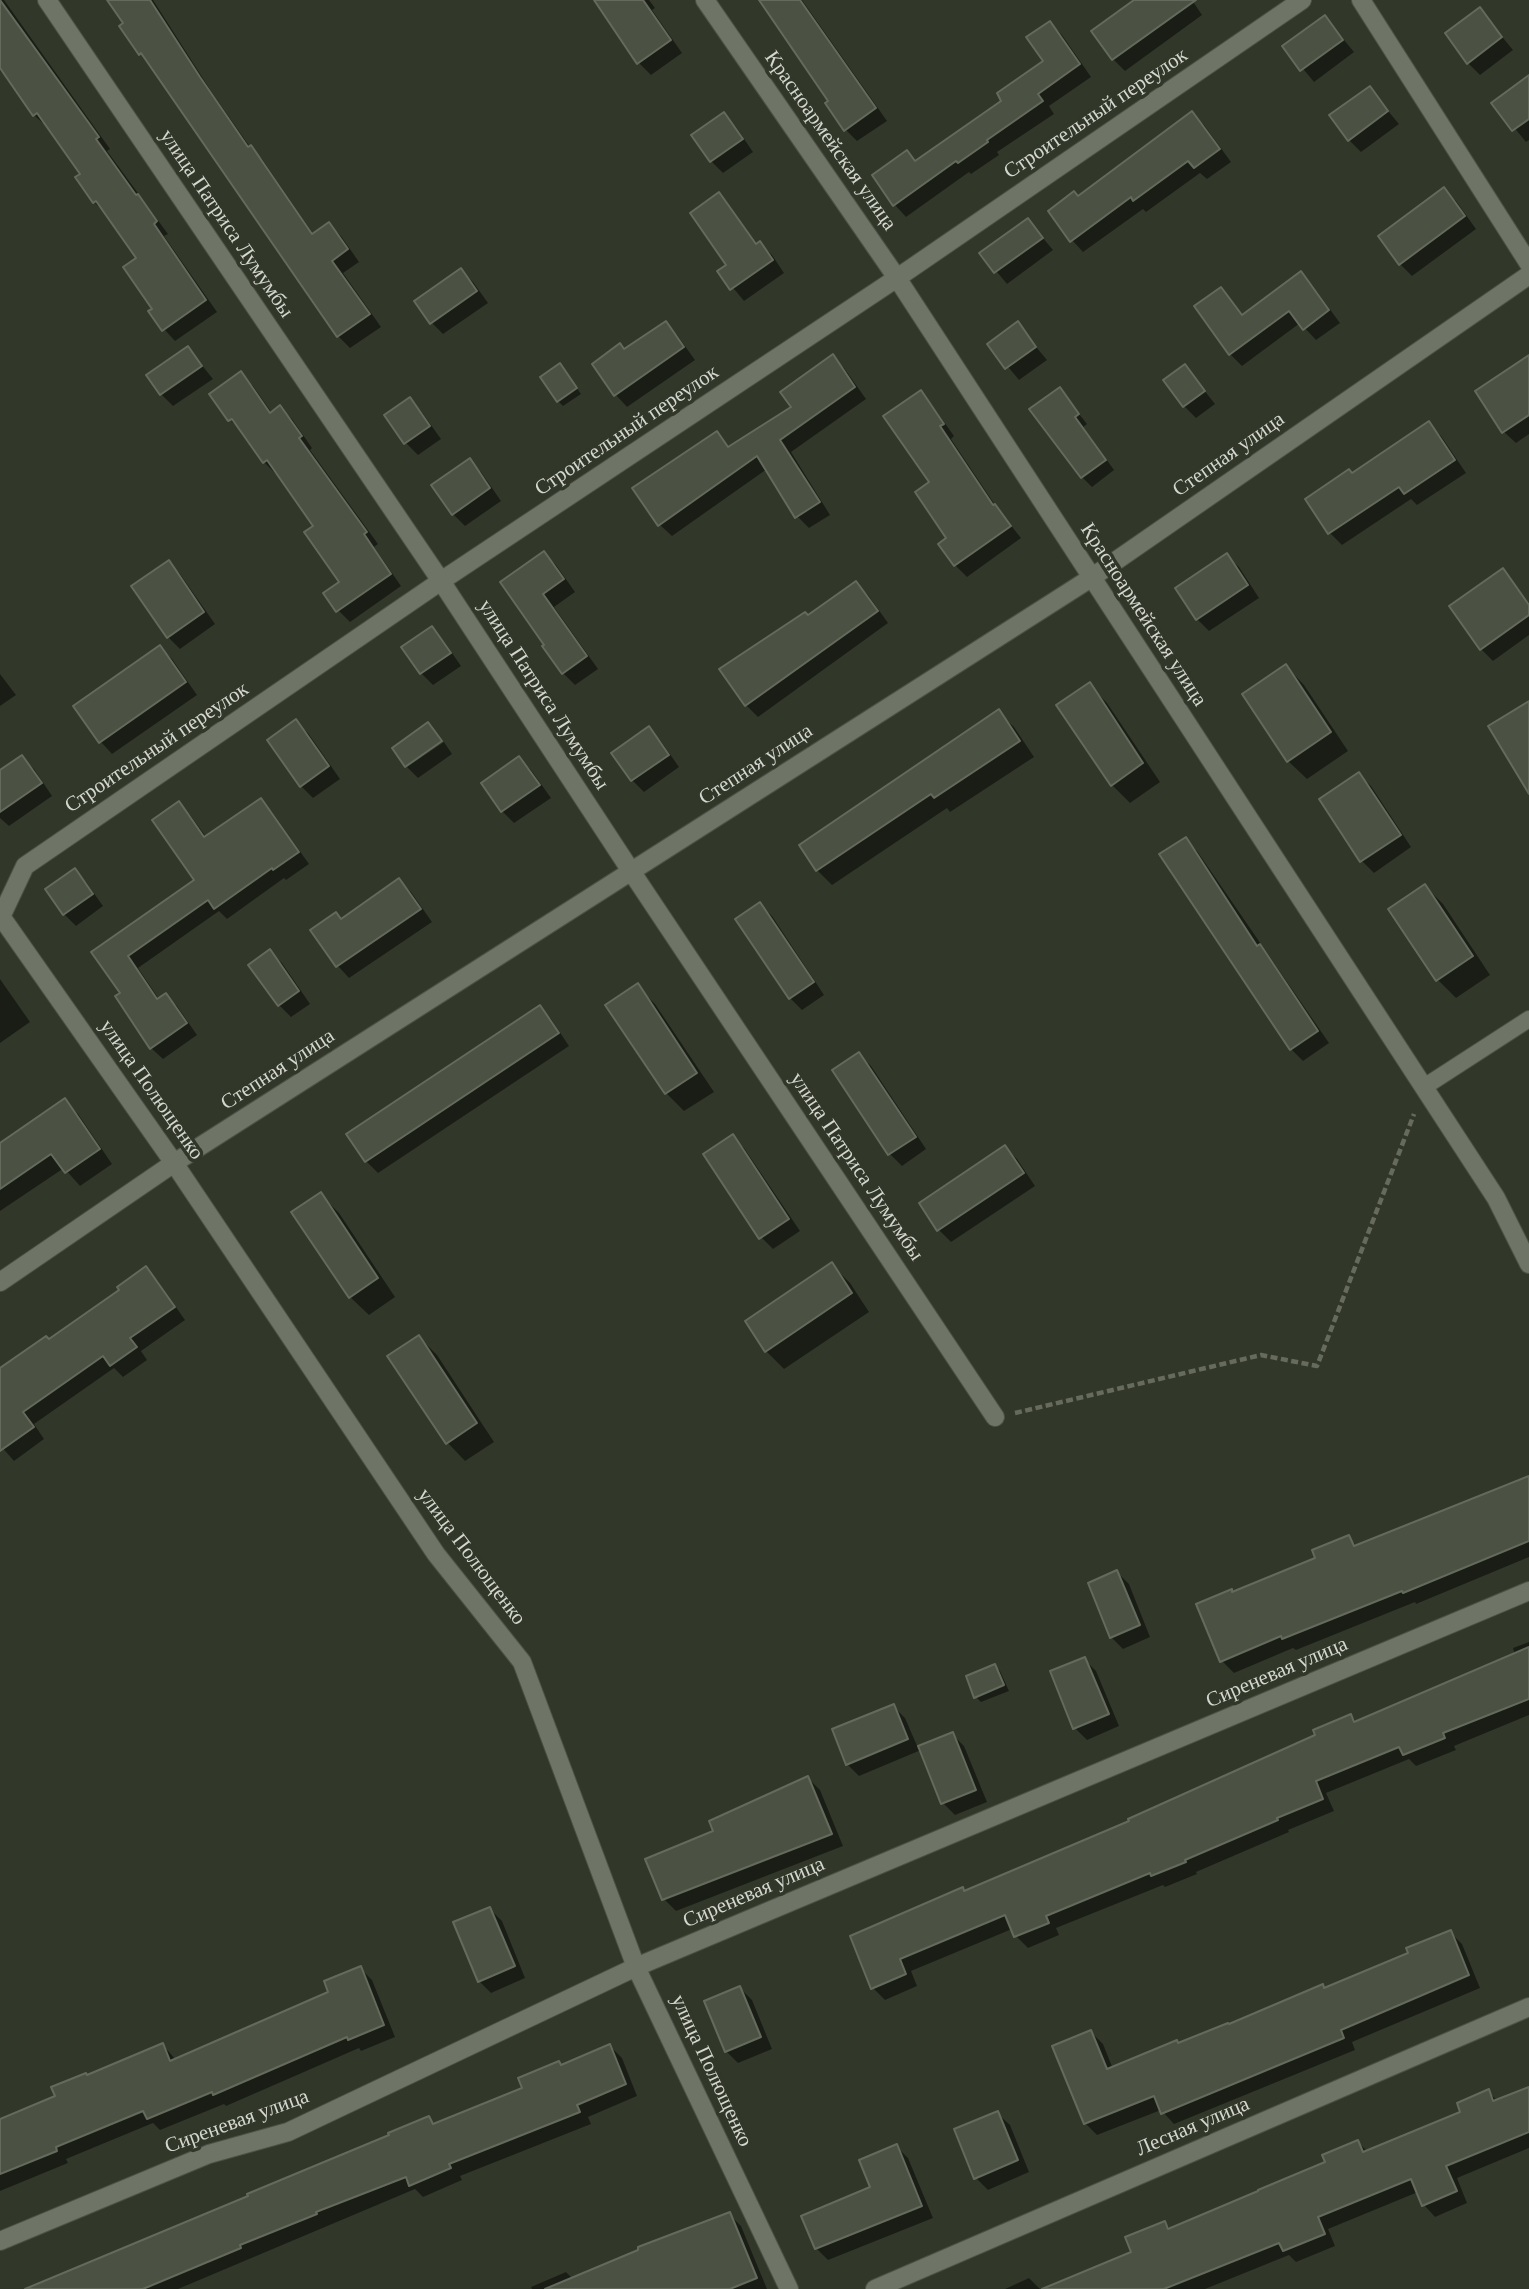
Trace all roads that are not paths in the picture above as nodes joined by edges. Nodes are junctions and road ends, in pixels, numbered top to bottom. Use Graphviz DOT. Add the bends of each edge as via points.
graph roads {
  1 [pos="47,0"];
  2 [pos="705,0"];
  3 [pos="1302,0"];
  4 [pos="1361,0"];
  5 [pos="1529,264"];
  6 [pos="1529,275"];
  7 [pos="897,278"];
  8 [pos="1091,578"];
  9 [pos="441,582"];
  10 [pos="631,871"];
  11 [pos="1,917"];
  12 [pos="1529,1019"];
  13 [pos="1424,1087"];
  14 [pos="174,1163"];
  15 [pos="1529,1264"];
  16 [pos="0,1282"];
  17 [pos="995,1418"];
  18 [pos="1529,1591"];
  19 [pos="636,1967"];
  20 [pos="1529,2007"];
  21 [pos="0,2241"];
  22 [pos="789,2289"];
  23 [pos="875,2289"];
  1 -- 9 [label="street, улица Патриса Лумумбы"];
  2 -- 7 [label="street, Красноармейская улица"];
  3 -- 7 [label="street, Строительный переулок"];
  4 -- 5 [label="street"];
  6 -- 8 [label="street, Степная улица"];
  7 -- 8 [label="street, Красноармейская улица"];
  7 -- 9 [label="street, Строительный переулок"];
  8 -- 10 [label="street, Степная улица"];
  8 -- 13 [label="street, Красноармейская улица"];
  9 -- 10 [label="street, улица Патриса Лумумбы"];
  9 -- 11 [label="street, Строительный переулок" via="25,866"];
  10 -- 14 [label="street, Степная улица"];
  10 -- 17 [label="street, улица Патриса Лумумбы"];
  11 -- 14 [label="street, улица Полющенко"];
  12 -- 13 [label="lane"];
  13 -- 15 [label="street, Красноармейская улица" via="1496,1198"];
  14 -- 16 [label="street, Степная улица"];
  14 -- 19 [label="street, улица Полющенко" via="436,1554 522,1661"];
  18 -- 19 [label="street, Сиреневая улица"];
  19 -- 21 [label="street, Сиреневая улица" via="288,2133 209,2154"];
  19 -- 22 [label="street, улица Полющенко"];
  20 -- 23 [label="street, Лесная улица"];
}
